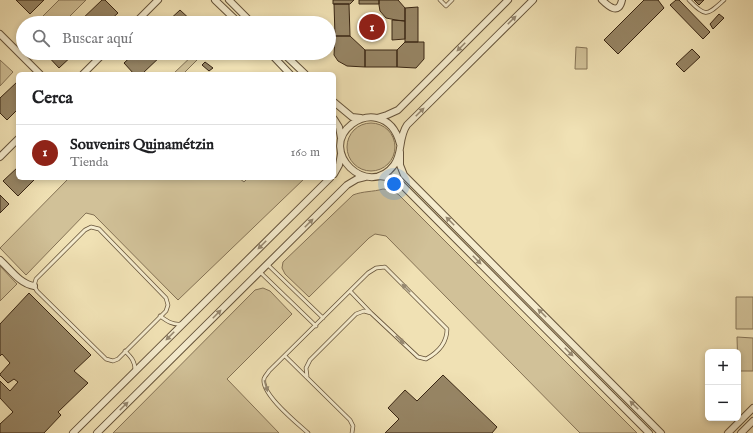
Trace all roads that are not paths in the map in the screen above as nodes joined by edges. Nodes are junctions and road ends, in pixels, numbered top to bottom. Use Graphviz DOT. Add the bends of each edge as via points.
graph roads {
  1 [pos="158,0"];
  2 [pos="215,0"];
  3 [pos="229,0"];
  4 [pos="440,0"];
  5 [pos="452,0"];
  6 [pos="508,0"];
  7 [pos="533,0"];
  8 [pos="602,0"];
  9 [pos="622,0"];
  10 [pos="689,0"];
  11 [pos="724,0"];
  12 [pos="141,16"];
  13 [pos="232,16"];
  14 [pos="245,16"];
  15 [pos="0,34"];
  16 [pos="16,50"];
  17 [pos="26,60"];
  18 [pos="97,60"];
  19 [pos="277,60"];
  20 [pos="290,60"];
  21 [pos="38,72"];
  22 [pos="85,72"];
  23 [pos="288,72"];
  24 [pos="303,72"];
  25 [pos="336,104"];
  26 [pos="371,117"];
  27 [pos="363,118"];
  28 [pos="336,122"];
  29 [pos="16,141"];
  30 [pos="341,141"];
  31 [pos="400,144"];
  32 [pos="340,149"];
  33 [pos="400,152"];
  34 [pos="0,157"];
  35 [pos="336,170"];
  36 [pos="366,177"];
  37 [pos="374,177"];
  38 [pos="328,180"];
  39 [pos="0,260"];
  40 [pos="267,264"];
  41 [pos="260,272"];
  42 [pos="34,286"];
  43 [pos="350,291"];
  44 [pos="371,313"];
  45 [pos="160,316"];
  46 [pos="323,318"];
  47 [pos="183,324"];
  48 [pos="316,326"];
  49 [pos="125,351"];
  50 [pos="285,356"];
  51 [pos="136,371"];
  52 [pos="307,377"];
  53 [pos="753,408"];
  54 [pos="753,421"];
  55 [pos="73,433"];
  56 [pos="97,433"];
  57 [pos="308,433"];
  58 [pos="352,433"];
  59 [pos="650,433"];
  60 [pos="661,433"];
  61 [pos="728,433"];
  62 [pos="741,433"];
  1 -- 12 [label="street"];
  2 -- 13 [label="street"];
  3 -- 14 [label="street"];
  4 -- 5 [label="lane" via="446,6"];
  6 -- 26 [label="street, one-way" via="398,110 382,117"];
  31 -- 7 [label="street, one-way" via="407,125"];
  8 -- 9 [label="street" via="613,9 620,5"];
  10 -- 11 [label="lane" via="704,13 710,12"];
  15 -- 16 [label="street"];
  17 -- 21 [label="street"];
  18 -- 22 [label="street"];
  19 -- 23 [label="street"];
  20 -- 24 [label="street"];
  25 -- 27 [label="street" via="352,117"];
  26 -- 27 [label="street"];
  26 -- 31 [label="street" via="391,125"];
  27 -- 30 [label="street" via="349,126"];
  28 -- 30 [label="street"];
  29 -- 34 [label="street"];
  30 -- 32 [label="street"];
  31 -- 33 [label="street"];
  32 -- 35 [label="street" via="340,161"];
  32 -- 36 [label="street" via="351,170"];
  33 -- 37 [label="street" via="398,159 388,171"];
  60 -- 33 [label="street, one-way" via="404,175 400,165"];
  36 -- 37 [label="street"];
  40 -- 36 [label="street, one-way" via="347,185"];
  37 -- 59 [label="street, one-way" via="387,176 398,181"];
  38 -- 47 [label="street, one-way"];
  39 -- 42 [label="street" via="21,280"];
  40 -- 41 [label="street"];
  40 -- 46 [label="lane"];
  41 -- 48 [label="lane"];
  56 -- 41 [label="street, one-way"];
  42 -- 45 [label="lane" via="36,279 91,227 98,229 166,298 168,304"];
  42 -- 49 [label="lane" via="106,360 118,359"];
  43 -- 44 [label="lane"];
  44 -- 43 [label="lane, one-way" via="418,357 426,359 432,355 447,336 446,329 385,267 376,268 368,273"];
  43 -- 46 [label="lane"];
  44 -- 52 [label="lane" via="364,311 356,314 310,360 306,368"];
  45 -- 47 [label="lane" via="175,325"];
  45 -- 49 [label="lane"];
  46 -- 48 [label="lane"];
  47 -- 51 [label="street, one-way"];
  48 -- 50 [label="lane"];
  49 -- 51 [label="lane" via="132,357"];
  50 -- 52 [label="lane"];
  50 -- 57 [label="lane, one-way" via="269,371 264,379 265,388"];
  51 -- 55 [label="street"];
  52 -- 58 [label="lane" via="350,420 353,426"];
  53 -- 61 [label="street"];
  54 -- 62 [label="street"];
}
